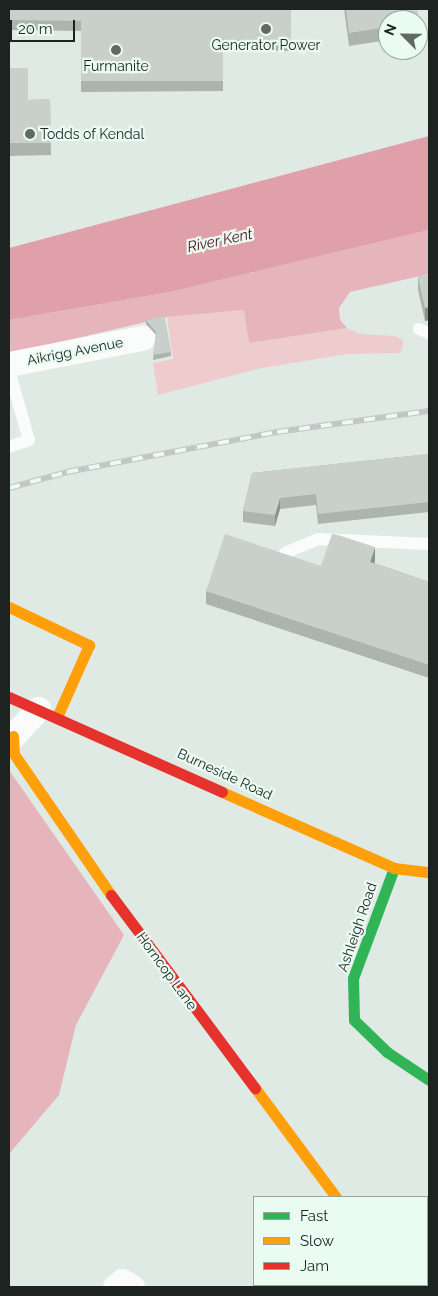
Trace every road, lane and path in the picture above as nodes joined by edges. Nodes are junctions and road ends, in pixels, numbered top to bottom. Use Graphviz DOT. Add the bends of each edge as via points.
graph roads {
  1 [pos="142,338"];
  2 [pos="9,364"];
  3 [pos="9,370"];
  4 [pos="9,447"];
  5 [pos="429,544"];
  6 [pos="285,553"];
  7 [pos="9,607"];
  8 [pos="9,697"];
  9 [pos="48,713"];
  10 [pos="11,735"];
  11 [pos="394,868"];
  12 [pos="429,872"];
  13 [pos="429,1080"];
  14 [pos="335,1196"];
  15 [pos="115,1287"];
  16 [pos="132,1287"];
  1 -- 2 [label="street, Aikrigg Avenue"];
  3 -- 4 [label="lane" via="29,440"];
  5 -- 6 [label="lane" via="318,539"];
  7 -- 9 [label="street" via="89,645"];
  8 -- 9 [label="street, Burneside Road"];
  9 -- 10 [label="street"];
  9 -- 11 [label="street, Burneside Road"];
  10 -- 14 [label="street, Horncop Lane" via="14,754 109,892"];
  11 -- 12 [label="street, Burneside Road"];
  11 -- 13 [label="street, Ashleigh Road" via="353,978 354,1020 387,1052"];
  15 -- 16 [label="street" via="122,1282"];
}
